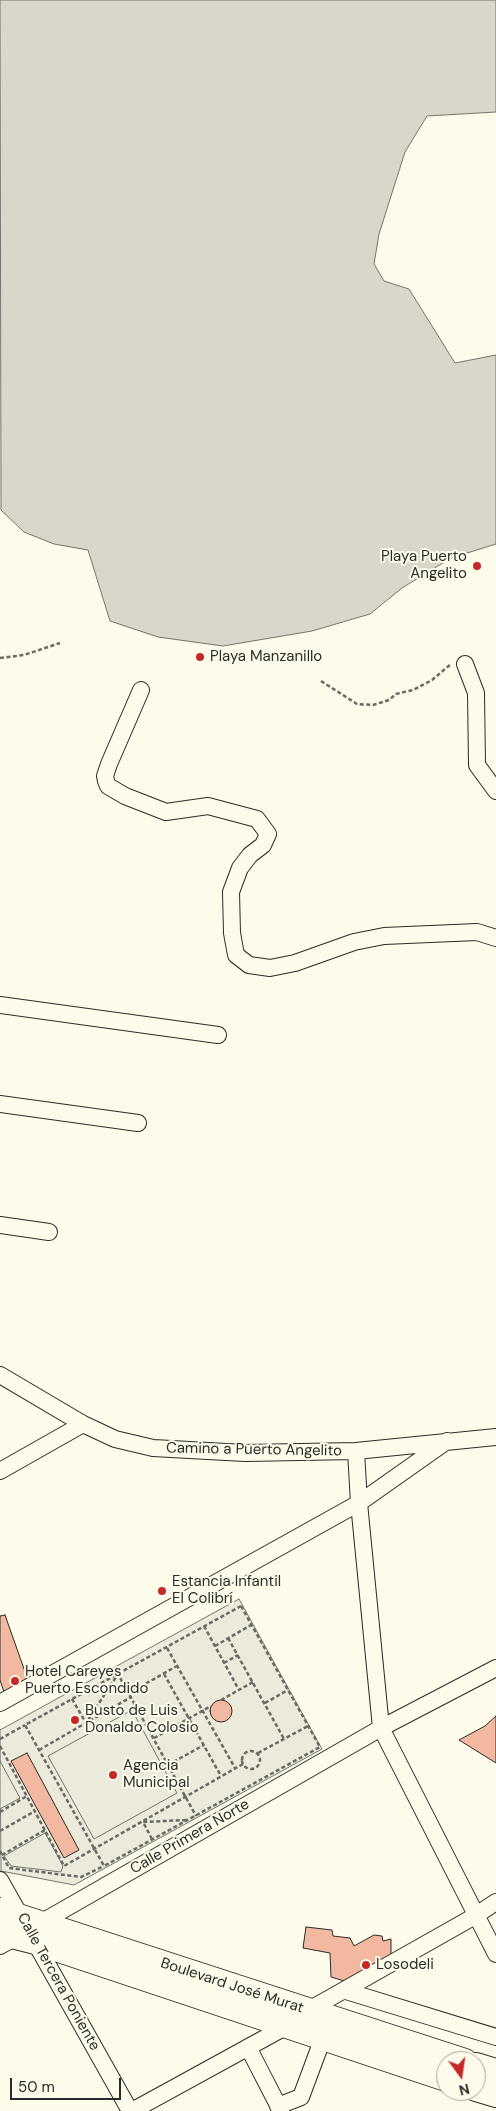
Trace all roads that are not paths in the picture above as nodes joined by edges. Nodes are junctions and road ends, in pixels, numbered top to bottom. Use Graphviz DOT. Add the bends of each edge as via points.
graph roads {
  1 [pos="465,664"];
  2 [pos="141,690"];
  3 [pos="496,791"];
  4 [pos="496,938"];
  5 [pos="0,1005"];
  6 [pos="218,1036"];
  7 [pos="0,1104"];
  8 [pos="138,1123"];
  9 [pos="0,1225"];
  10 [pos="49,1232"];
  11 [pos="0,1375"];
  12 [pos="83,1424"];
  13 [pos="496,1437"];
  14 [pos="447,1442"];
  15 [pos="356,1451"];
  16 [pos="0,1471"];
  17 [pos="358,1503"];
  18 [pos="496,1668"];
  19 [pos="0,1704"];
  20 [pos="381,1728"];
  21 [pos="0,1880"];
  22 [pos="496,1902"];
  23 [pos="475,1916"];
  24 [pos="17,1930"];
  25 [pos="496,1954"];
  26 [pos="346,1991"];
  27 [pos="307,2010"];
  28 [pos="287,2026"];
  29 [pos="496,2037"];
  30 [pos="324,2038"];
  31 [pos="248,2047"];
  32 [pos="436,2052"];
  33 [pos="436,2076"];
  34 [pos="280,2109"];
  35 [pos="131,2111"];
  1 -- 3 [label="street" via="476,693 477,765"];
  2 -- 4 [label="street" via="108,764 105,776 108,786 166,812 208,806 257,819 268,834 263,845 240,868 231,892 236,955 249,965 270,968 295,963 354,942 384,936 477,932"];
  5 -- 6 [label="street"];
  7 -- 8 [label="street"];
  9 -- 10 [label="street"];
  11 -- 12 [label="street, Camino a Puerto Angelito"];
  12 -- 15 [label="street, Camino a Puerto Angelito" via="115,1440 153,1448 244,1453"];
  12 -- 16 [label="street"];
  13 -- 14 [label="street, Camino a Puerto Angelito"];
  14 -- 15 [label="street, Camino a Puerto Angelito"];
  14 -- 17 [label="street"];
  15 -- 17 [label="street"];
  17 -- 19 [label="street"];
  17 -- 20 [label="street"];
  18 -- 20 [label="street, Calle Primera Norte"];
  20 -- 23 [label="street"];
  20 -- 24 [label="street, Calle Primera Norte"];
  21 -- 24 [label="street, Calle Tercera Poniente"];
  22 -- 23 [label="street"];
  23 -- 25 [label="street"];
  23 -- 26 [label="street"];
  24 -- 27 [label="highway, Boulevard José Murat"];
  24 -- 28 [label="highway, Boulevard José Murat"];
  24 -- 35 [label="street, Calle Tercera Poniente"];
  26 -- 27 [label="street"];
  26 -- 29 [label="street"];
  27 -- 32 [label="highway, Boulevard José Murat"];
  28 -- 30 [label="highway, Boulevard José Murat"];
  28 -- 31 [label="street"];
  30 -- 33 [label="highway, Boulevard José Murat"];
  30 -- 34 [label="street" via="301,2097"];
  31 -- 34 [label="street"];
  31 -- 35 [label="street"];
}
